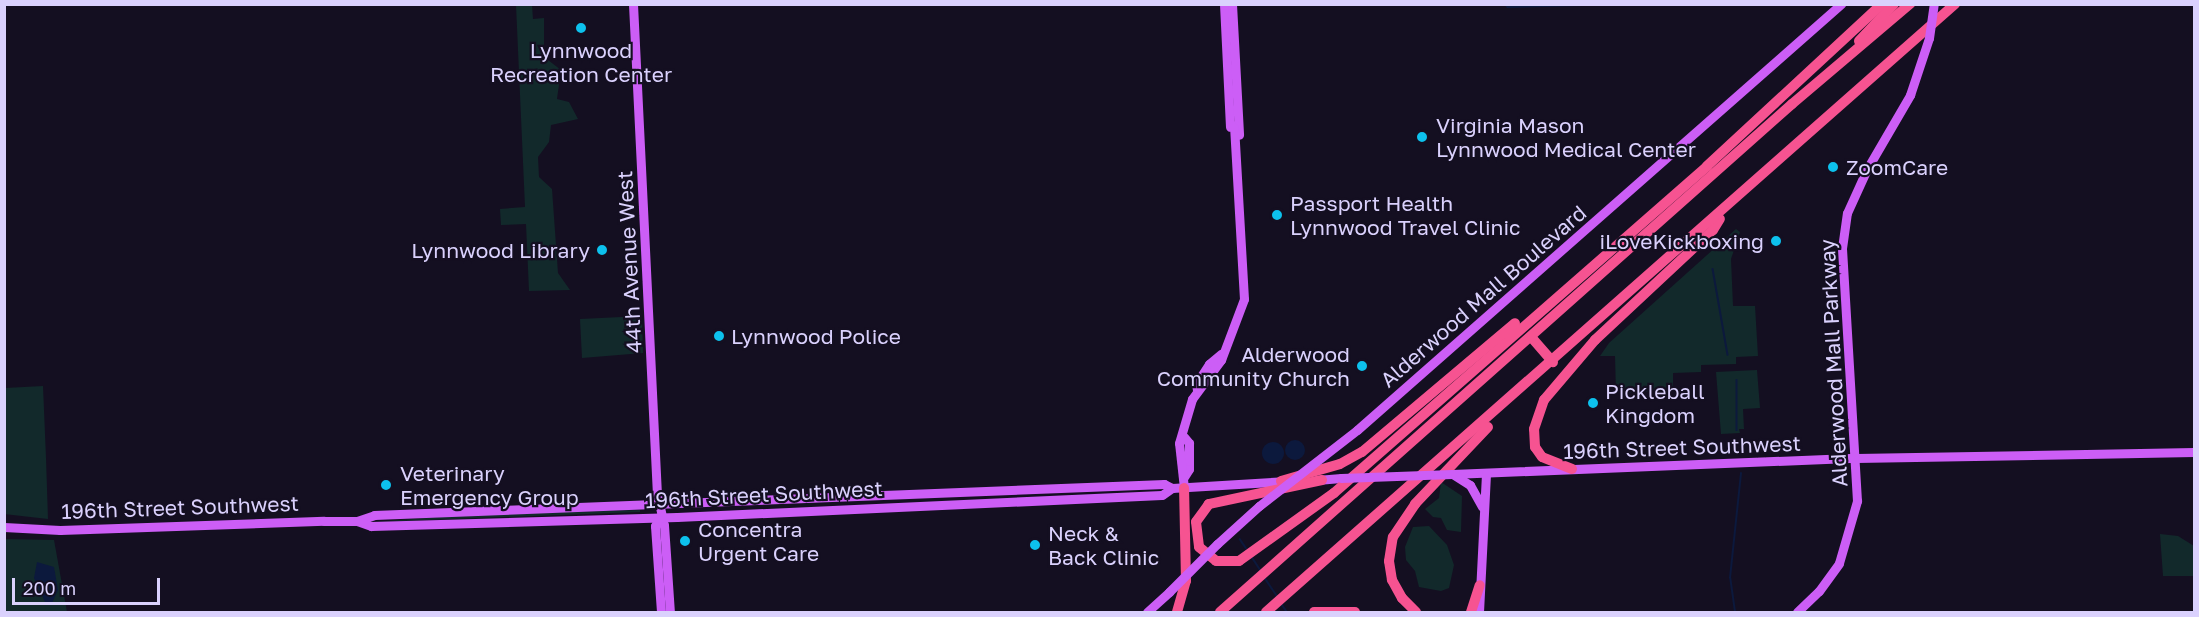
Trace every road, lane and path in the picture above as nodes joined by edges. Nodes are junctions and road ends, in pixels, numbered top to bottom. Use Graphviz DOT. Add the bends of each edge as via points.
graph roads {
  1 [pos="633,4"];
  2 [pos="1224,4"];
  3 [pos="1232,4"];
  4 [pos="1841,4"];
  5 [pos="1882,4"];
  6 [pos="1890,4"];
  7 [pos="1894,4"];
  8 [pos="1910,4"];
  9 [pos="1934,4"];
  10 [pos="1957,4"];
  11 [pos="1832,51"];
  12 [pos="1838,66"];
  13 [pos="1236,151"];
  14 [pos="1726,209"];
  15 [pos="1601,256"];
  16 [pos="1532,339"];
  17 [pos="1552,362"];
  18 [pos="1531,381"];
  19 [pos="2194,452"];
  20 [pos="1856,458"];
  21 [pos="1572,469"];
  22 [pos="1486,473"];
  23 [pos="1452,474"];
  24 [pos="1322,480"];
  25 [pos="1281,481"];
  26 [pos="1184,482"];
  27 [pos="1172,488"];
  28 [pos="658,506"];
  29 [pos="1483,516"];
  30 [pos="659,517"];
  31 [pos="357,521"];
  32 [pos="4,527"];
  33 [pos="1480,585"];
  34 [pos="661,612"];
  35 [pos="670,612"];
  36 [pos="1147,612"];
  37 [pos="1177,612"];
  38 [pos="1220,612"];
  39 [pos="1266,612"];
  40 [pos="1314,612"];
  41 [pos="1355,612"];
  42 [pos="1416,612"];
  43 [pos="1471,612"];
  44 [pos="1479,612"];
  45 [pos="1797,612"];
  1 -- 28 [label="main road, 44th Avenue West"];
  2 -- 13 [label="main road" via="1230,123"];
  3 -- 13 [label="main road" via="1240,146"];
  4 -- 36 [label="main road, Alderwood Mall Boulevard, bridge" via="1357,430 1259,506"];
  5 -- 11 [label="highway"];
  6 -- 11 [label="highway"];
  7 -- 12 [label="highway"];
  8 -- 12 [label="highway"];
  9 -- 20 [label="main road, Alderwood Mall Parkway, bridge" via="1922,67 1847,213 1842,248"];
  10 -- 14 [label="highway"];
  11 -- 15 [label="highway" via="1707,166"];
  12 -- 16 [label="highway"];
  13 -- 26 [label="main road" via="1244,299 1235,329 1221,354 1196,384 1179,443"];
  14 -- 17 [label="highway"];
  14 -- 21 [label="highway" via="1713,230 1595,340 1544,400 1534,429 1535,447 1542,457"];
  15 -- 24 [label="highway" via="1334,492 1284,531 1233,563 1216,561 1199,547 1196,522 1209,504"];
  15 -- 25 [label="highway" via="1362,452 1340,464"];
  16 -- 17 [label="highway"];
  16 -- 38 [label="highway"];
  17 -- 18 [label="highway"];
  18 -- 39 [label="highway"];
  18 -- 42 [label="highway" via="1450,465 1397,528 1391,544 1390,570 1396,588"];
  19 -- 20 [label="main road, 196th Street Southwest"];
  20 -- 21 [label="main road, 196th Street Southwest"];
  20 -- 45 [label="main road, Alderwood Mall Parkway" via="1857,501 1846,544 1819,591"];
  21 -- 22 [label="main road, 196th Street Southwest"];
  22 -- 23 [label="main road, 196th Street Southwest"];
  22 -- 29 [label="main road"];
  23 -- 24 [label="main road, 196th Street Southwest, bridge"];
  23 -- 29 [label="main road" via="1477,495"];
  24 -- 25 [label="main road, 196th Street Southwest"];
  25 -- 26 [label="main road, 196th Street Southwest"];
  26 -- 27 [label="main road, 196th Street Southwest"];
  26 -- 37 [label="highway" via="1186,581"];
  27 -- 28 [label="main road, 196th Street Southwest" via="1164,484"];
  27 -- 30 [label="main road, 196th Street Southwest" via="1153,496"];
  28 -- 30 [label="main road, 44th Avenue West"];
  28 -- 31 [label="main road, 196th Street Southwest" via="374,515"];
  29 -- 33 [label="main road"];
  30 -- 31 [label="main road, 196th Street Southwest" via="371,526"];
  30 -- 34 [label="main road, 44th Avenue West" via="655,526"];
  30 -- 35 [label="main road, 44th Avenue West" via="664,525"];
  31 -- 32 [label="main road, 196th Street Southwest" via="71,529"];
  33 -- 43 [label="highway"];
  33 -- 44 [label="main road"];
  40 -- 41 [label="highway"];
}
